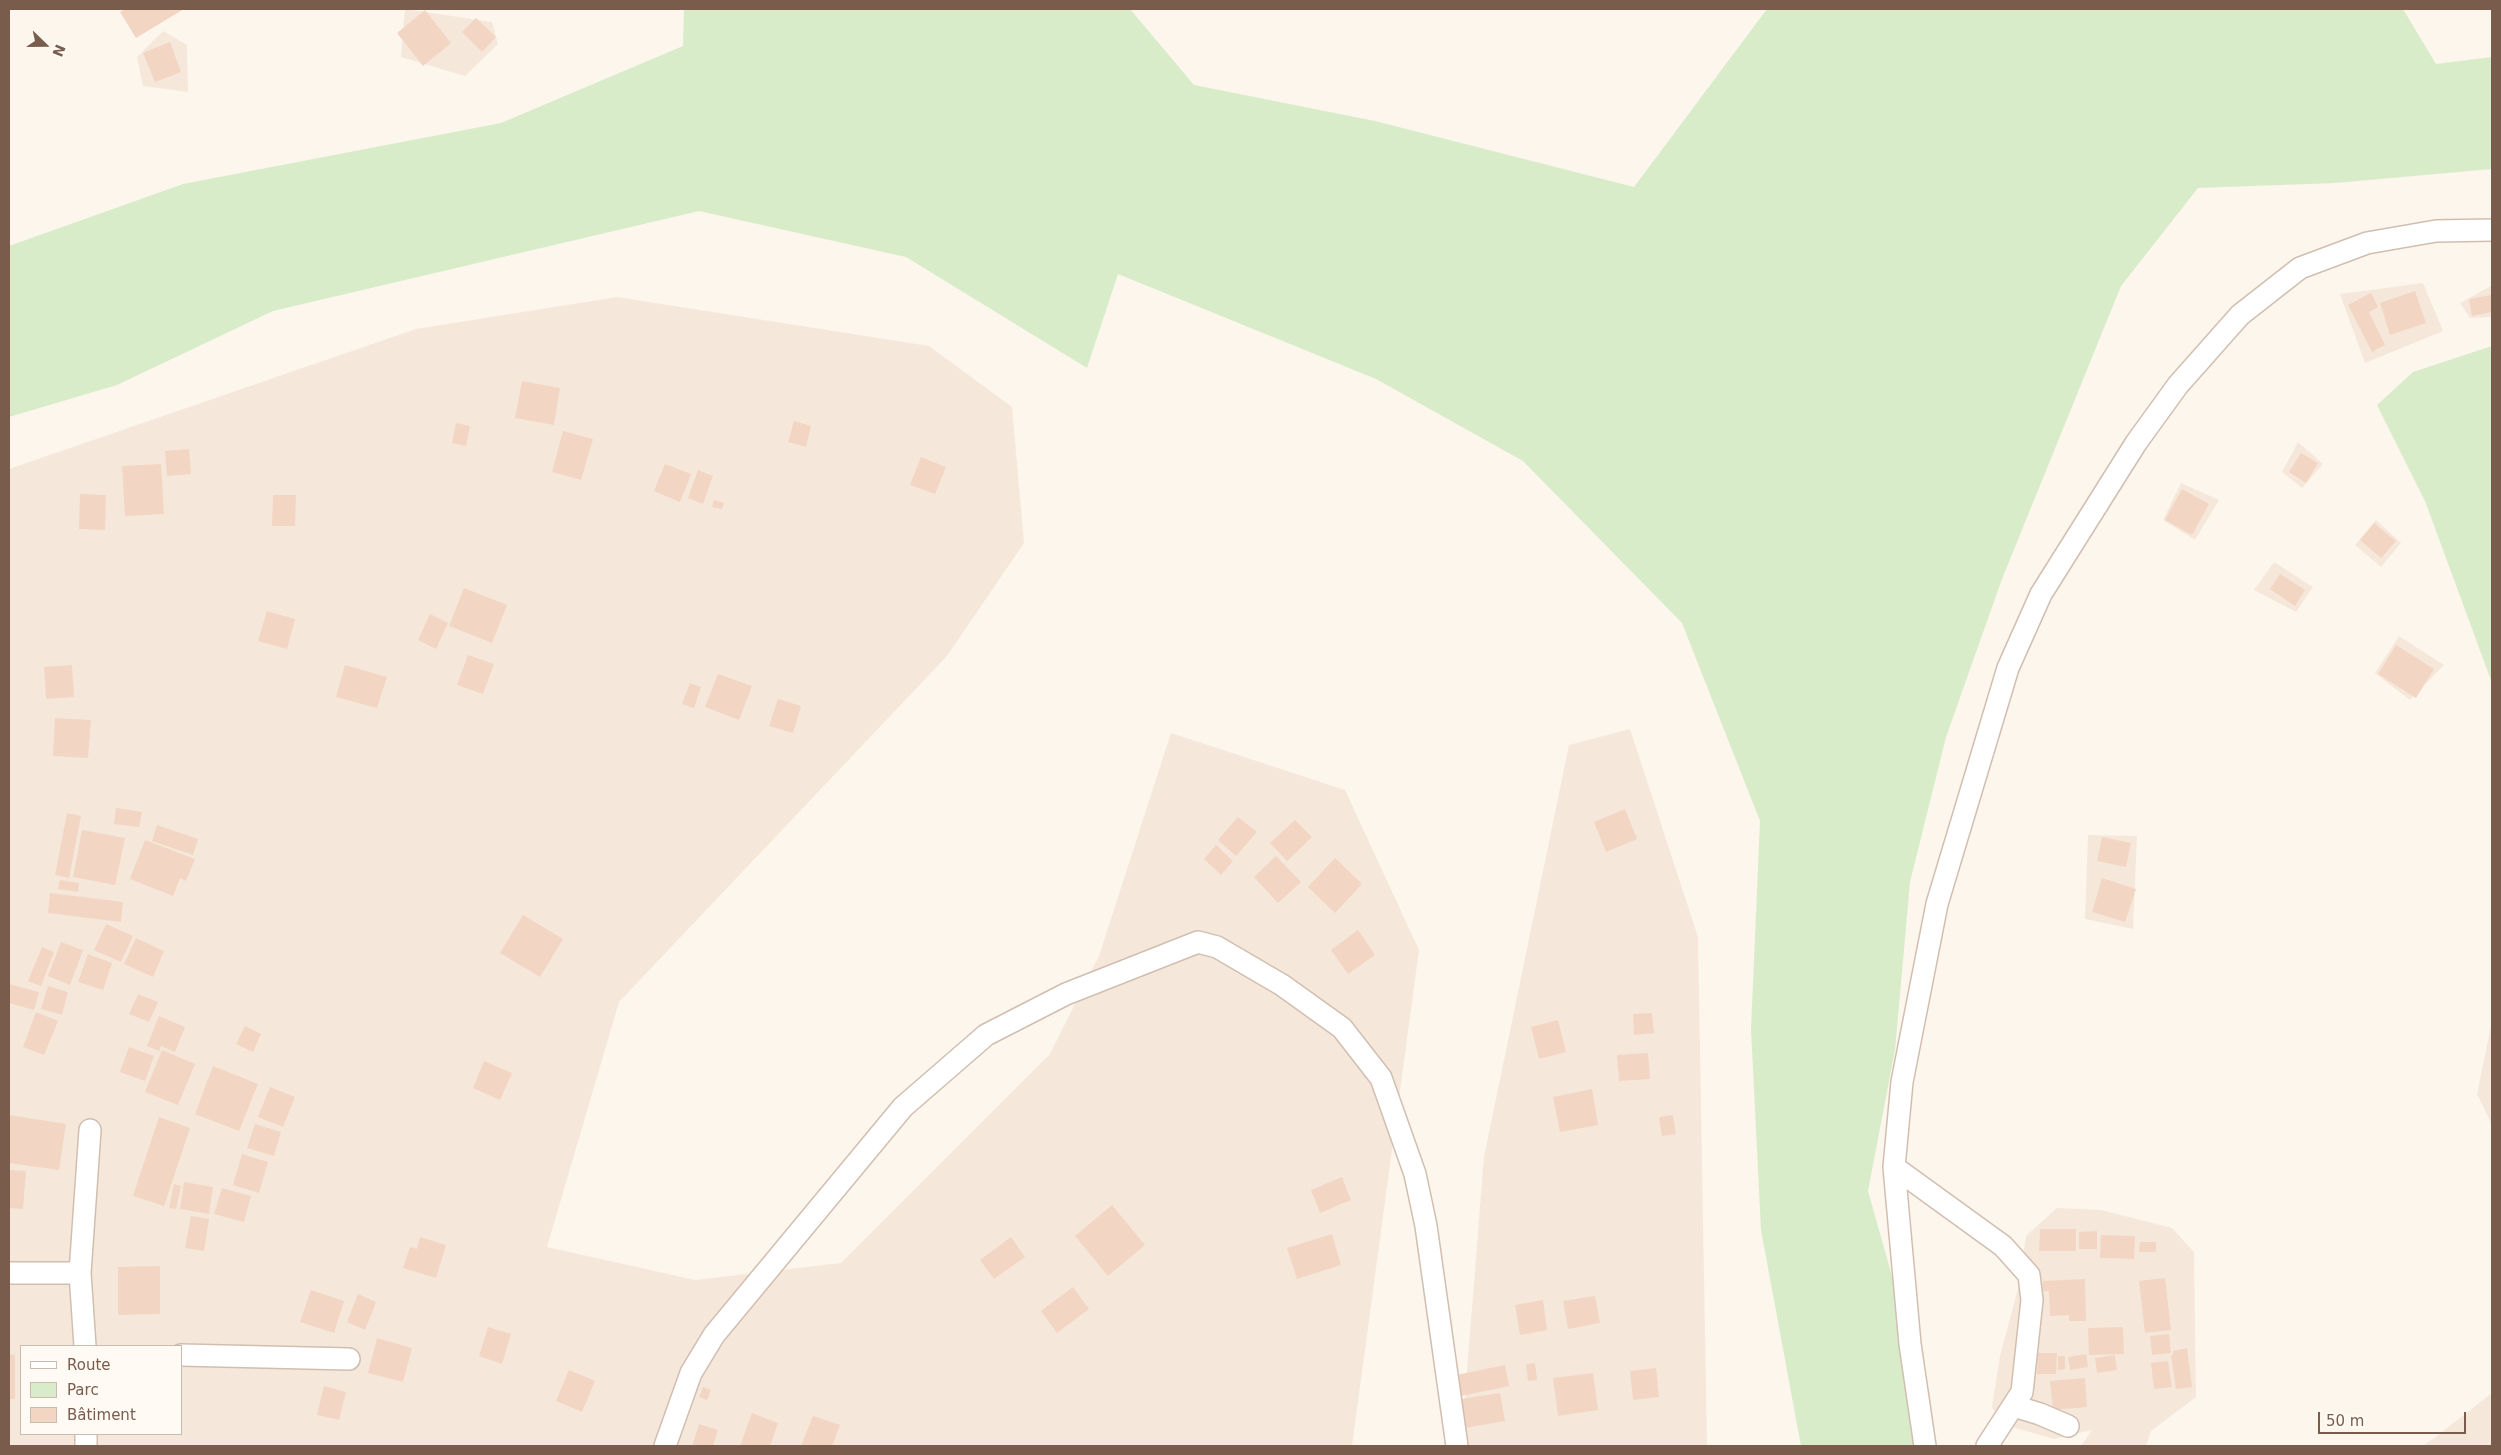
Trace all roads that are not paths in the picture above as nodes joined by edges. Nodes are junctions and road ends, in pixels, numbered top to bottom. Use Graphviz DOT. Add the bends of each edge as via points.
graph roads {
  1 [pos="2492,230"];
  2 [pos="90,1130"];
  3 [pos="1894,1167"];
  4 [pos="9,1272"];
  5 [pos="80,1273"];
  6 [pos="84,1345"];
  7 [pos="182,1355"];
  8 [pos="349,1359"];
  9 [pos="2014,1406"];
  10 [pos="2068,1426"];
  11 [pos="665,1446"];
  12 [pos="1457,1446"];
  13 [pos="1925,1446"];
  14 [pos="1987,1446"];
  1 -- 3 [label="street" via="2436,231 2367,243 2300,268 2240,315 2178,385 2136,443 2041,594 2008,668 1937,904 1902,1082"];
  2 -- 5 [label="street"];
  3 -- 9 [label="street" via="2003,1246 2029,1275 2032,1300 2027,1365 2022,1392"];
  3 -- 13 [label="street" via="1910,1344"];
  4 -- 5 [label="street"];
  5 -- 6 [label="street"];
  7 -- 8 [label="street"];
  9 -- 10 [label="street"];
  9 -- 14 [label="street"];
  11 -- 12 [label="street" via="691,1373 714,1335 903,1107 986,1035 1066,994 1198,942 1217,947 1282,985 1342,1028 1381,1078 1415,1174"];
}
